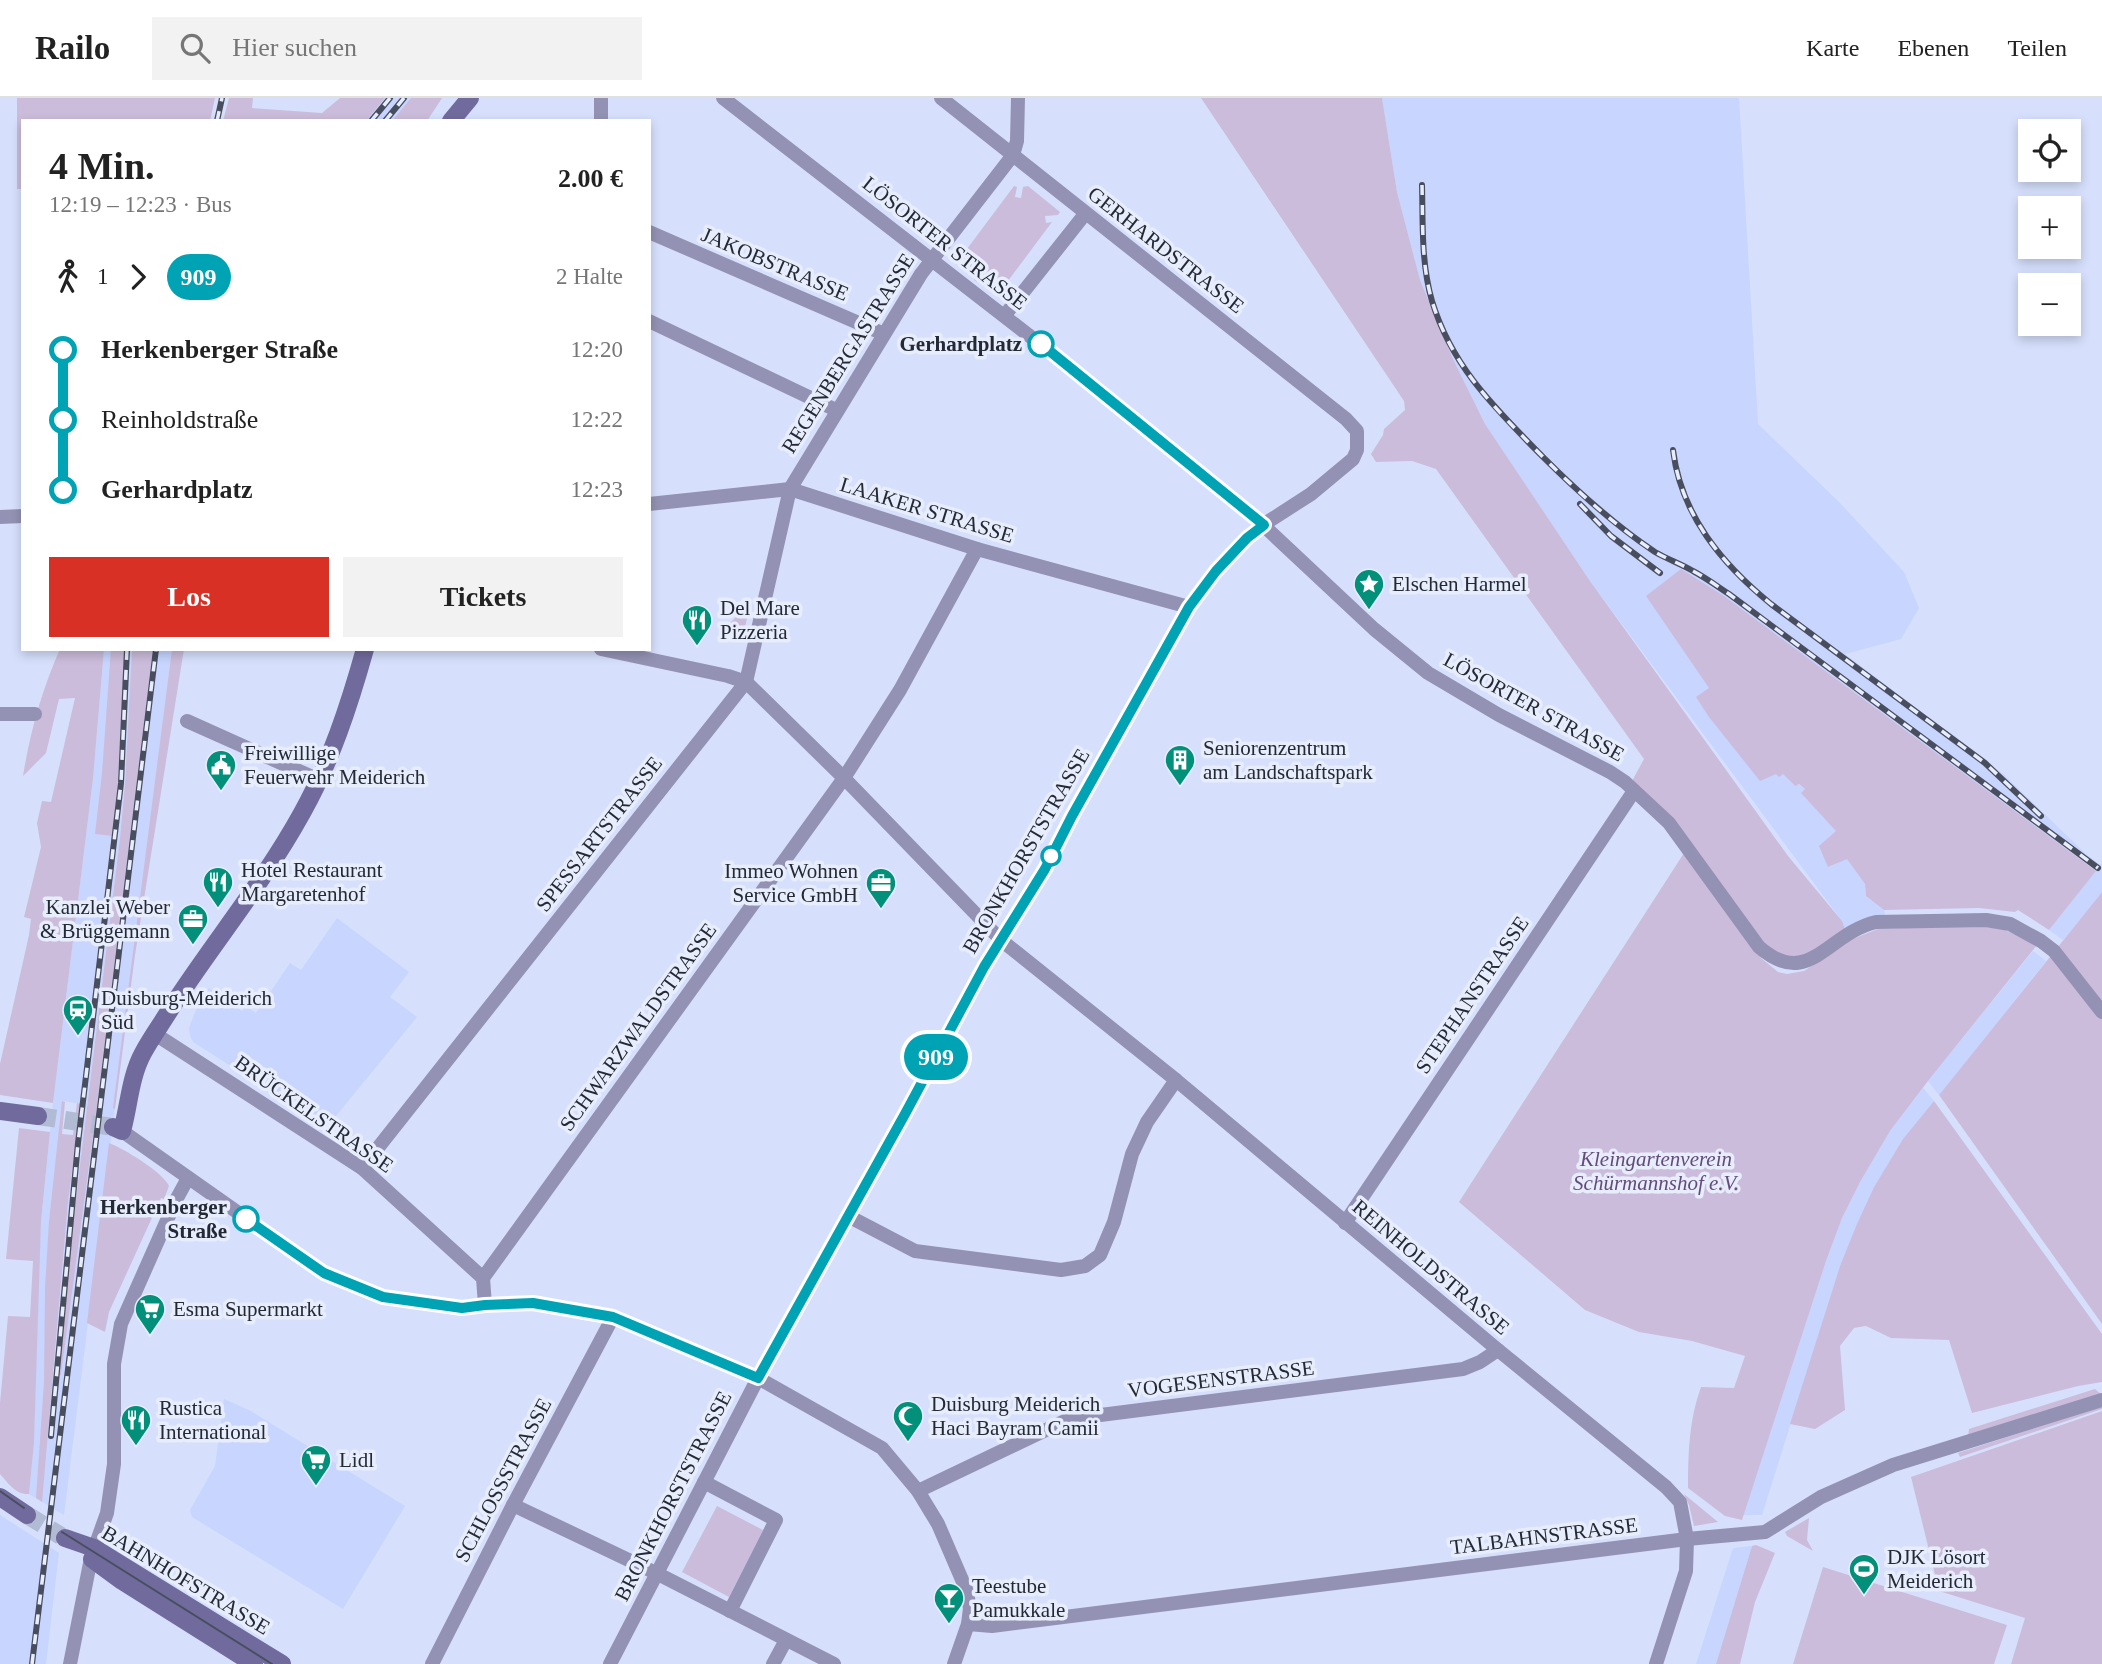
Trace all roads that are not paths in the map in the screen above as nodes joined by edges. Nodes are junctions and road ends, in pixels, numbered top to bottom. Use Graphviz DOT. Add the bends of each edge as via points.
graph roads {
  1 [pos="470,98"];
  2 [pos="601,98"];
  3 [pos="723,98"];
  4 [pos="941,98"];
  5 [pos="1018,98"];
  6 [pos="453,119"];
  7 [pos="601,119"];
  8 [pos="1013,155"];
  9 [pos="1085,214"];
  10 [pos="651,233"];
  11 [pos="931,259"];
  12 [pos="1005,316"];
  13 [pos="651,322"];
  14 [pos="884,334"];
  15 [pos="836,410"];
  16 [pos="1358,440"];
  17 [pos="790,489"];
  18 [pos="651,504"];
  19 [pos="21,516"];
  20 [pos="0,517"];
  21 [pos="1264,525"];
  22 [pos="977,549"];
  23 [pos="1189,607"];
  24 [pos="364,651"];
  25 [pos="610,651"];
  26 [pos="746,682"];
  27 [pos="0,713"];
  28 [pos="35,715"];
  29 [pos="187,721"];
  30 [pos="844,778"];
  31 [pos="319,780"];
  32 [pos="1634,791"];
  33 [pos="1001,940"];
  34 [pos="2102,1012"];
  35 [pos="155,1034"];
  36 [pos="1175,1080"];
  37 [pos="0,1111"];
  38 [pos="38,1116"];
  39 [pos="117,1129"];
  40 [pos="362,1168"];
  41 [pos="188,1178"];
  42 [pos="848,1216"];
  43 [pos="1345,1223"];
  44 [pos="483,1278"];
  45 [pos="485,1305"];
  46 [pos="613,1317"];
  47 [pos="1498,1350"];
  48 [pos="758,1378"];
  49 [pos="2102,1400"];
  50 [pos="704,1482"];
  51 [pos="918,1491"];
  52 [pos="0,1497"];
  53 [pos="513,1504"];
  54 [pos="27,1515"];
  55 [pos="63,1537"];
  56 [pos="1687,1539"];
  57 [pos="92,1553"];
  58 [pos="656,1573"];
  59 [pos="730,1611"];
  60 [pos="968,1624"];
  61 [pos="786,1640"];
  62 [pos="70,1664"];
  63 [pos="254,1664"];
  64 [pos="282,1664"];
  65 [pos="432,1664"];
  66 [pos="610,1664"];
  67 [pos="774,1664"];
  68 [pos="834,1664"];
  69 [pos="954,1664"];
  70 [pos="1656,1664"];
  1 -- 6 [label="main road"];
  2 -- 7 [label="street"];
  3 -- 11 [label="street, LÖSORTER STRASSE"];
  4 -- 8 [label="street, GERHARDSTRASSE"];
  5 -- 8 [label="street, REGENBERGASTRASSE"];
  8 -- 9 [label="street, GERHARDSTRASSE"];
  8 -- 11 [label="street, REGENBERGASTRASSE"];
  9 -- 12 [label="street"];
  9 -- 16 [label="street, GERHARDSTRASSE" via="1346,419"];
  10 -- 14 [label="street, JAKOBSTRASSE"];
  11 -- 12 [label="street, LÖSORTER STRASSE"];
  11 -- 14 [label="street, REGENBERGASTRASSE"];
  12 -- 21 [label="street, LÖSORTER STRASSE"];
  13 -- 15 [label="street"];
  14 -- 15 [label="street, REGENBERGASTRASSE"];
  15 -- 17 [label="street, REGENBERGASTRASSE"];
  16 -- 21 [label="street, BRONKHORSTSTRASSE" via="1353,459"];
  17 -- 18 [label="street, LAAKER STRASSE"];
  17 -- 22 [label="street, LAAKER STRASSE"];
  17 -- 26 [label="street, SPESSARTSTRASSE"];
  19 -- 20 [label="street"];
  21 -- 23 [label="street, BRONKHORSTSTRASSE" via="1216,571"];
  21 -- 32 [label="street, LÖSORTER STRASSE" via="1374,629 1428,673 1610,772"];
  22 -- 23 [label="street, LAAKER STRASSE"];
  22 -- 30 [label="street, SCHWARZWALDSTRASSE" via="900,690"];
  23 -- 33 [label="street, BRONKHORSTSTRASSE"];
  24 -- 31 [label="main road" via="341,729"];
  25 -- 26 [label="street, REINHOLDSTRASSE"];
  26 -- 30 [label="street, REINHOLDSTRASSE"];
  26 -- 40 [label="street, SPESSARTSTRASSE"];
  27 -- 28 [label="street"];
  29 -- 31 [label="street"];
  30 -- 33 [label="street, REINHOLDSTRASSE"];
  30 -- 44 [label="street, SCHWARZWALDSTRASSE"];
  31 -- 35 [label="main road" via="282,847"];
  32 -- 34 [label="street, LÖSORTER STRASSE" via="1669,823 1759,947 1772,958 1793,964 1807,962 1856,928 1876,922 2000,922 2023,930 2054,951"];
  32 -- 43 [label="street, STEPHANSTRASSE"];
  33 -- 36 [label="street, REINHOLDSTRASSE"];
  33 -- 42 [label="street, BRONKHORSTSTRASSE"];
  35 -- 39 [label="main road" via="142,1055"];
  35 -- 40 [label="street, BRÜCKELSTRASSE"];
  36 -- 42 [label="street" via="1132,1154 1100,1255 1084,1266 1061,1270 915,1251"];
  36 -- 43 [label="street, REINHOLDSTRASSE"];
  37 -- 38 [label="main road"];
  39 -- 41 [label="street"];
  40 -- 44 [label="street, BRÜCKELSTRASSE"];
  41 -- 45 [label="street" via="324,1273 383,1297 462,1308"];
  41 -- 57 [label="street" via="119,1333 114,1364 114,1464 107,1513"];
  42 -- 48 [label="street, BRONKHORSTSTRASSE"];
  43 -- 47 [label="street, REINHOLDSTRASSE"];
  44 -- 45 [label="street"];
  45 -- 46 [label="street" via="533,1303"];
  46 -- 48 [label="street"];
  46 -- 53 [label="street, SCHLOSSSTRASSE"];
  47 -- 51 [label="street, VOGESENSTRASSE" via="1463,1369 1069,1419"];
  47 -- 56 [label="street, REINHOLDSTRASSE" via="1666,1487 1681,1502"];
  48 -- 50 [label="street, BRONKHORSTSTRASSE"];
  48 -- 51 [label="street" via="882,1448"];
  49 -- 56 [label="street, TALBAHNSTRASSE" via="1894,1465 1821,1497 1765,1532"];
  50 -- 58 [label="street, BRONKHORSTSTRASSE"];
  50 -- 59 [label="street" via="776,1520"];
  51 -- 60 [label="street" via="966,1589"];
  52 -- 54 [label="main road"];
  53 -- 58 [label="street"];
  53 -- 65 [label="street, SCHLOSSSTRASSE"];
  55 -- 57 [label="main road, BAHNHOFSTRASSE"];
  56 -- 60 [label="street, TALBAHNSTRASSE" via="992,1626"];
  56 -- 70 [label="street, REINHOLDSTRASSE" via="1686,1571"];
  57 -- 62 [label="street"];
  57 -- 63 [label="main road, BAHNHOFSTRASSE" via="121,1581"];
  57 -- 64 [label="main road, BAHNHOFSTRASSE"];
  58 -- 59 [label="street"];
  58 -- 66 [label="street, BRONKHORSTSTRASSE"];
  59 -- 61 [label="street"];
  60 -- 69 [label="street"];
  61 -- 67 [label="street"];
  61 -- 68 [label="street"];
}
